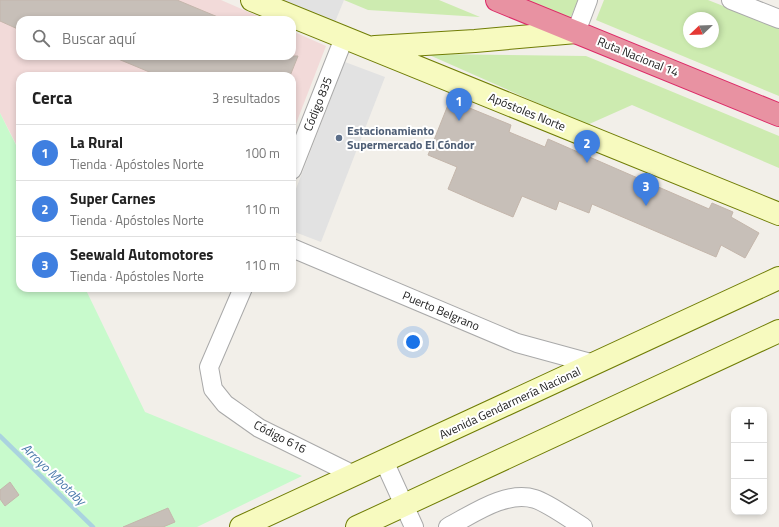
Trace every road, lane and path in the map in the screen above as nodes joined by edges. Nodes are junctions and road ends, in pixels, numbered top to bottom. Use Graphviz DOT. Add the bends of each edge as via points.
graph roads {
  1 [pos="252,0"];
  2 [pos="496,0"];
  3 [pos="588,0"];
  4 [pos="731,0"];
  5 [pos="291,16"];
  6 [pos="296,18"];
  7 [pos="779,19"];
  8 [pos="576,32"];
  9 [pos="344,38"];
  10 [pos="368,48"];
  11 [pos="779,115"];
  12 [pos="296,160"];
  13 [pos="779,214"];
  14 [pos="296,250"];
  15 [pos="779,278"];
  16 [pos="241,292"];
  17 [pos="779,331"];
  18 [pos="594,364"];
  19 [pos="384,461"];
  20 [pos="354,475"];
  21 [pos="404,505"];
  22 [pos="241,527"];
  23 [pos="357,527"];
  24 [pos="414,527"];
  25 [pos="448,527"];
  26 [pos="584,527"];
  1 -- 5 [label="street, Apóstoles Norte"];
  2 -- 8 [label="highway, Ruta Nacional 14"];
  3 -- 8 [label="street"];
  4 -- 7 [label="street"];
  6 -- 9 [label="street, Apóstoles Norte"];
  8 -- 10 [label="street"];
  8 -- 11 [label="highway, Ruta Nacional 14"];
  9 -- 10 [label="street, Apóstoles Norte"];
  9 -- 12 [label="street, Código 835"];
  10 -- 13 [label="street, Apóstoles Norte"];
  14 -- 18 [label="street, Puerto Belgrano" via="517,343"];
  15 -- 18 [label="street, Avenida Gendarmería Nacional"];
  16 -- 20 [label="street, Código 616" via="209,367 213,389 225,404 259,428"];
  17 -- 21 [label="street"];
  18 -- 19 [label="street, Avenida Gendarmería Nacional"];
  19 -- 20 [label="street, Avenida Gendarmería Nacional"];
  19 -- 21 [label="street"];
  20 -- 22 [label="street, Avenida Gendarmería Nacional"];
  21 -- 23 [label="street"];
  21 -- 24 [label="street"];
  25 -- 26 [label="street" via="493,504 518,496 536,499"];
}
